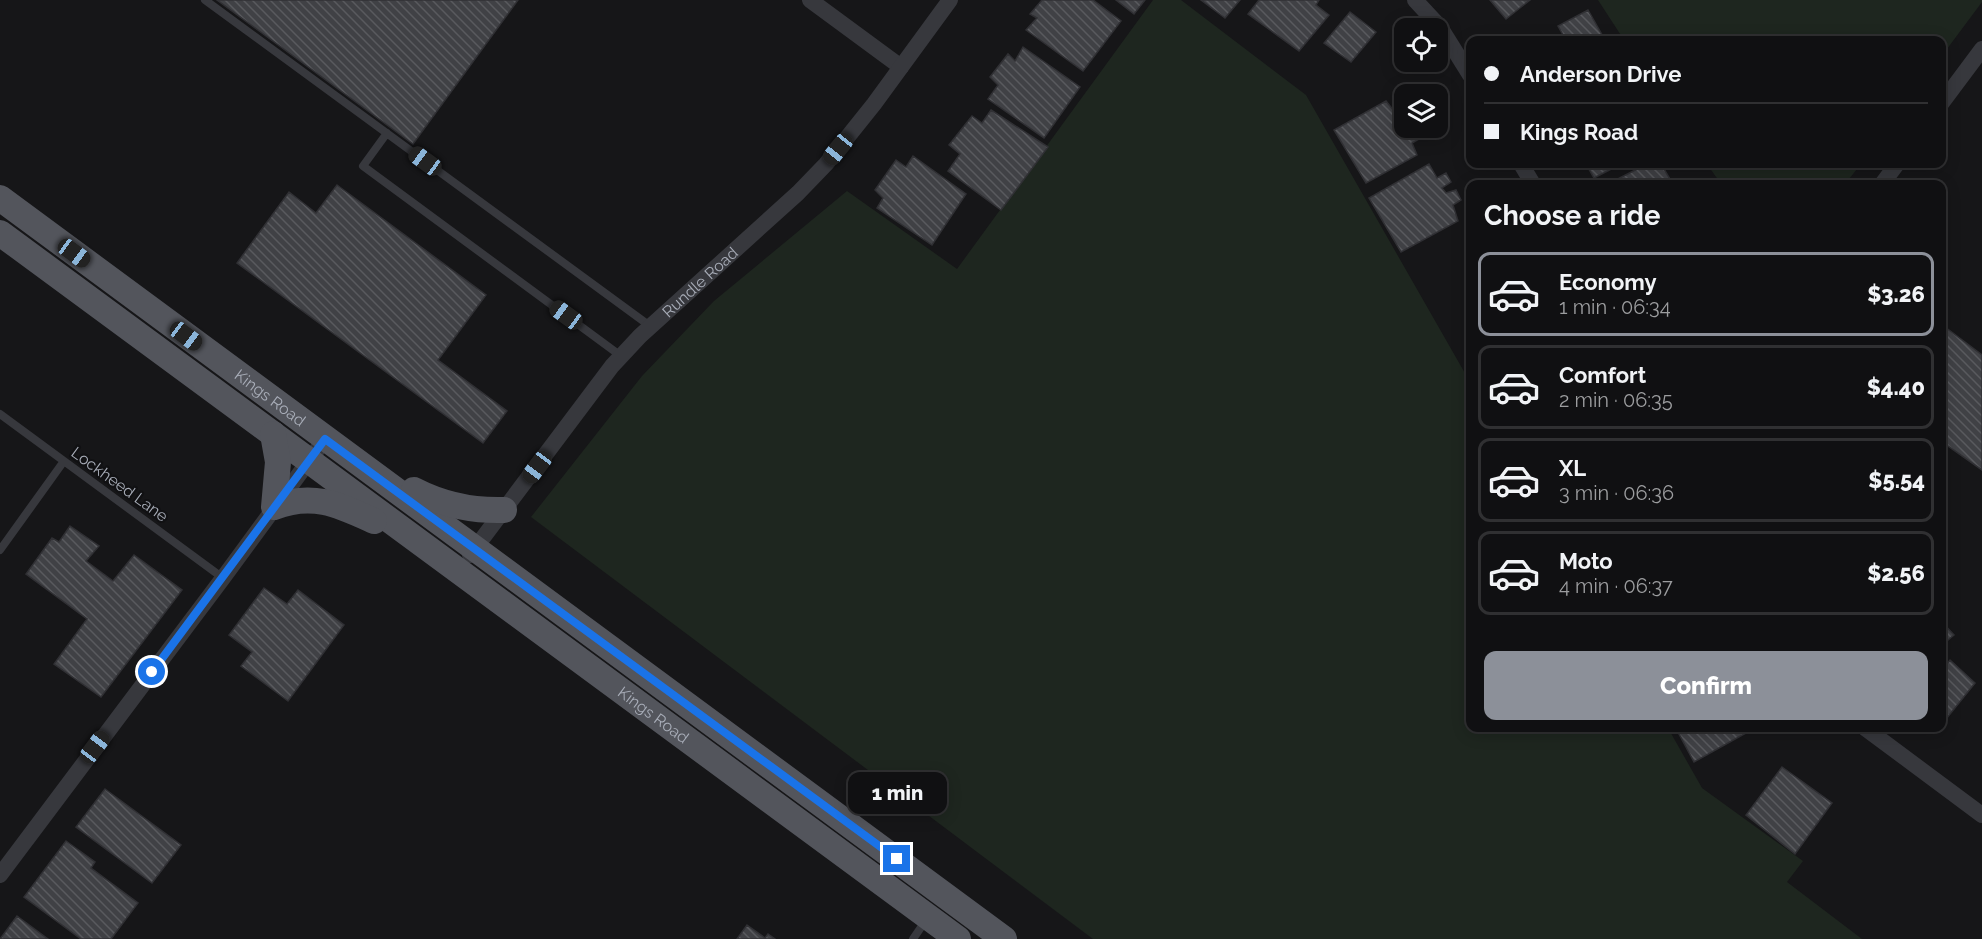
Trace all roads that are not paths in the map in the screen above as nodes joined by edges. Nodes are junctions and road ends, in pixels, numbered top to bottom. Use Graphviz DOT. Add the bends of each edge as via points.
graph roads {
  1 [pos="205,0"];
  2 [pos="810,0"];
  3 [pos="950,0"];
  4 [pos="1415,0"];
  5 [pos="1982,49"];
  6 [pos="901,67"];
  7 [pos="1466,69"];
  8 [pos="1946,97"];
  9 [pos="387,133"];
  10 [pos="0,198"];
  11 [pos="0,233"];
  12 [pos="650,326"];
  13 [pos="621,356"];
  14 [pos="0,414"];
  15 [pos="273,434"];
  16 [pos="325,439"];
  17 [pos="348,455"];
  18 [pos="309,460"];
  19 [pos="64,461"];
  20 [pos="274,507"];
  21 [pos="504,510"];
  22 [pos="418,541"];
  23 [pos="476,548"];
  24 [pos="0,550"];
  25 [pos="457,570"];
  26 [pos="223,578"];
  27 [pos="1870,732"];
  28 [pos="1982,815"];
  29 [pos="0,875"];
  30 [pos="928,917"];
  31 [pos="913,939"];
  32 [pos="958,939"];
  33 [pos="1004,939"];
  1 -- 9 [label="lane"];
  2 -- 6 [label="street"];
  3 -- 6 [label="street, Rundle Road"];
  4 -- 7 [label="street" via="1440,27"];
  5 -- 8 [label="street"];
  6 -- 12 [label="street, Rundle Road" via="826,164 798,193"];
  9 -- 12 [label="lane"];
  9 -- 13 [label="lane" via="363,166"];
  10 -- 16 [label="main road, Kings Road"];
  11 -- 15 [label="main road, Kings Road"];
  12 -- 13 [label="street, Rundle Road"];
  13 -- 21 [label="street, Rundle Road"];
  14 -- 19 [label="lane, Lockheed Lane"];
  15 -- 18 [label="main road, Kings Road"];
  15 -- 20 [label="main road" via="278,462"];
  16 -- 17 [label="main road, Kings Road"];
  16 -- 18 [label="street"];
  17 -- 21 [label="main road" via="434,500 477,510"];
  17 -- 23 [label="main road, Kings Road"];
  18 -- 20 [label="street"];
  18 -- 22 [label="main road, Kings Road"];
  19 -- 24 [label="lane"];
  19 -- 26 [label="lane, Lockheed Lane"];
  20 -- 22 [label="main road" via="300,499 327,502"];
  20 -- 26 [label="street"];
  21 -- 23 [label="street, Rundle Road"];
  22 -- 25 [label="main road, Kings Road"];
  23 -- 25 [label="street, Rundle Road"];
  23 -- 33 [label="main road, Kings Road"];
  25 -- 30 [label="main road, Kings Road"];
  26 -- 29 [label="street"];
  27 -- 28 [label="street"];
  30 -- 31 [label="lane"];
  30 -- 32 [label="main road, Kings Road"];
}
